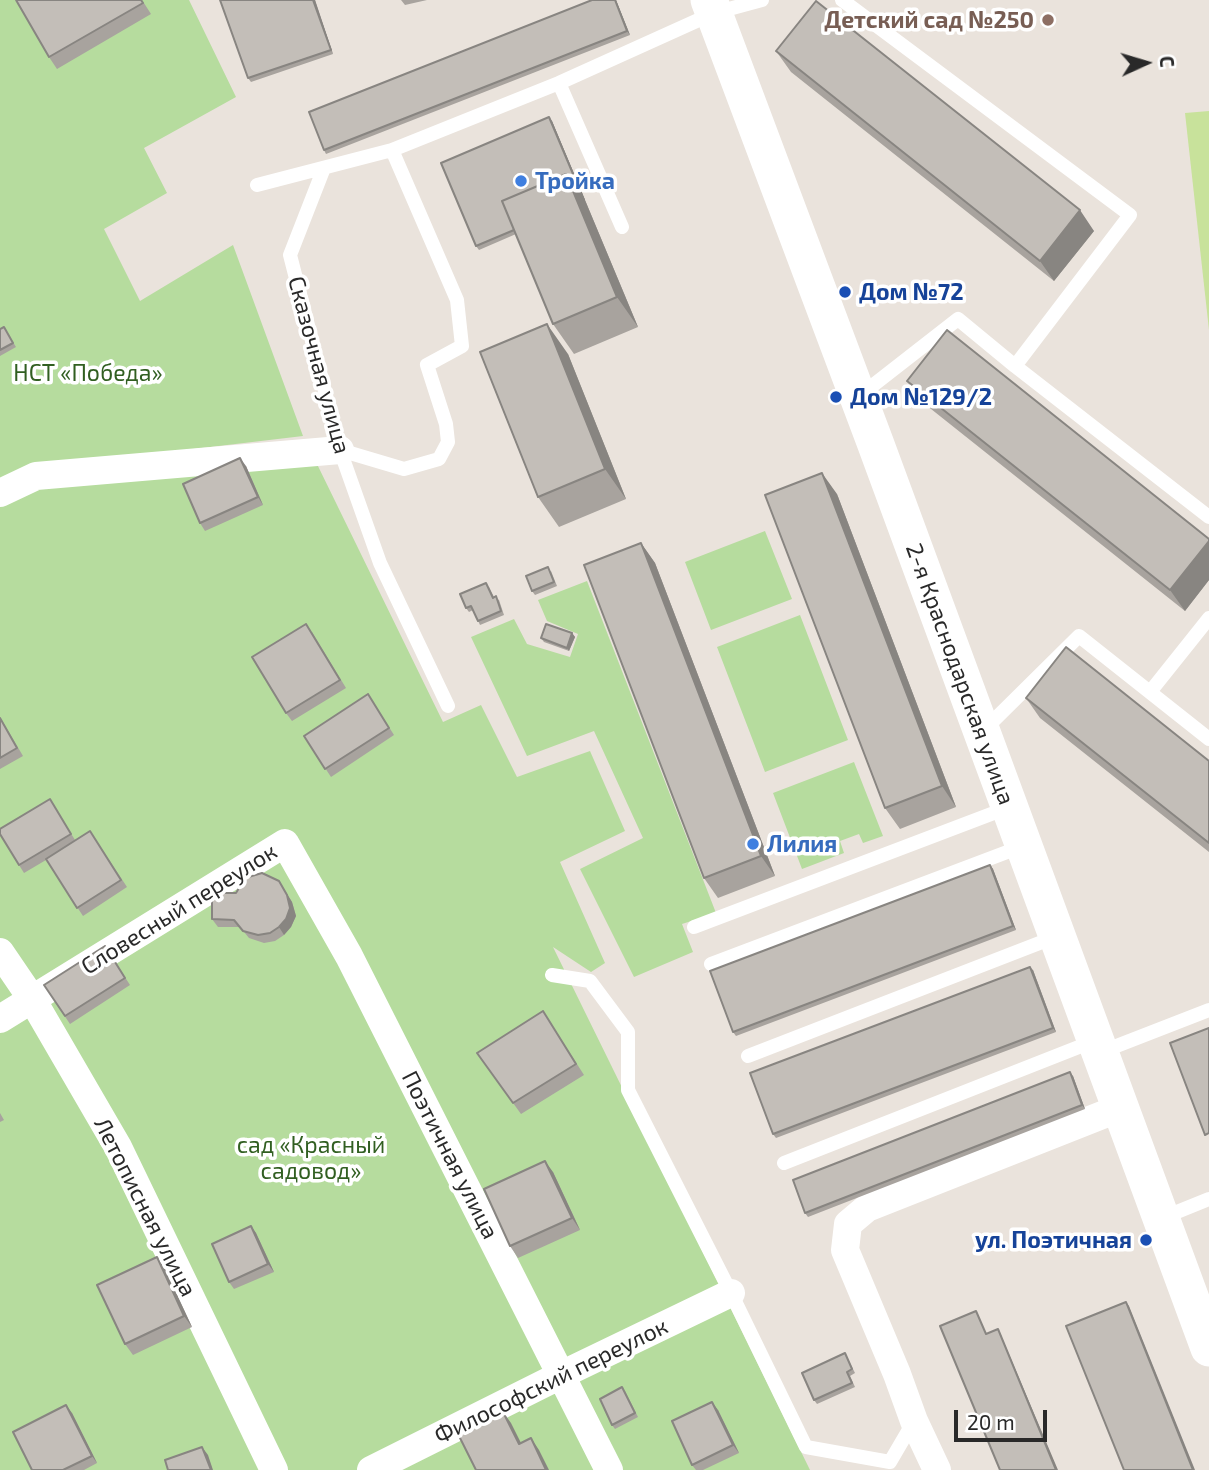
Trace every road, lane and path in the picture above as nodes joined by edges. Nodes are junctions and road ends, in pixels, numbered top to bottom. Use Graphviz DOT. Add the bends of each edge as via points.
graph roads {
  1 [pos="762,0"];
  2 [pos="842,0"];
  3 [pos="712,7"];
  4 [pos="559,83"];
  5 [pos="392,150"];
  6 [pos="324,168"];
  7 [pos="257,185"];
  8 [pos="622,227"];
  9 [pos="1015,366"];
  10 [pos="858,397"];
  11 [pos="340,450"];
  12 [pos="0,493"];
  13 [pos="1209,517"];
  14 [pos="1209,618"];
  15 [pos="1150,692"];
  16 [pos="448,706"];
  17 [pos="982,733"];
  18 [pos="1209,739"];
  19 [pos="1009,807"];
  20 [pos="285,843"];
  21 [pos="1023,846"];
  22 [pos="694,927"];
  23 [pos="1057,937"];
  24 [pos="0,952"];
  25 [pos="711,964"];
  26 [pos="552,975"];
  27 [pos="32,999"];
  28 [pos="1209,1010"];
  29 [pos="0,1018"];
  30 [pos="1098,1046"];
  31 [pos="748,1056"];
  32 [pos="1120,1108"];
  33 [pos="784,1163"];
  34 [pos="1209,1199"];
  35 [pos="1161,1218"];
  36 [pos="731,1293"];
  37 [pos="1209,1348"];
  38 [pos="561,1375"];
  39 [pos="914,1421"];
  40 [pos="274,1470"];
  41 [pos="371,1470"];
  42 [pos="609,1470"];
  43 [pos="937,1470"];
  1 -- 3 [label="lane"];
  2 -- 9 [label="lane" via="1130,215"];
  3 -- 4 [label="lane"];
  3 -- 10 [label="street, 2-я Краснодарская улица"];
  4 -- 5 [label="lane"];
  4 -- 8 [label="lane"];
  5 -- 6 [label="lane"];
  5 -- 11 [label="lane" via="457,300 462,346 427,365 446,424 447,442 439,459 404,470"];
  6 -- 7 [label="lane"];
  6 -- 11 [label="lane, Сказочная улица" via="290,255"];
  9 -- 10 [label="lane" via="958,319"];
  9 -- 13 [label="lane"];
  10 -- 17 [label="street, 2-я Краснодарская улица"];
  11 -- 12 [label="street" via="36,476"];
  11 -- 16 [label="lane, Сказочная улица" via="380,563"];
  14 -- 15 [label="lane"];
  15 -- 17 [label="lane" via="1079,636"];
  15 -- 18 [label="lane"];
  17 -- 19 [label="street, 2-я Краснодарская улица"];
  19 -- 21 [label="street, 2-я Краснодарская улица"];
  19 -- 22 [label="lane"];
  20 -- 27 [label="street, Словесный переулок"];
  20 -- 38 [label="street, Поэтичная улица" via="349,956"];
  21 -- 23 [label="street, 2-я Краснодарская улица"];
  21 -- 25 [label="lane"];
  23 -- 30 [label="street, 2-я Краснодарская улица"];
  23 -- 31 [label="lane"];
  24 -- 27 [label="street, Летописная улица"];
  26 -- 36 [label="lane" via="590,981 628,1032 628,1090"];
  27 -- 29 [label="street, Словесный переулок"];
  27 -- 40 [label="street, Летописная улица" via="118,1147"];
  28 -- 30 [label="lane"];
  30 -- 32 [label="street, 2-я Краснодарская улица"];
  30 -- 33 [label="lane"];
  32 -- 35 [label="street, 2-я Краснодарская улица"];
  32 -- 39 [label="street" via="867,1208 848,1224 845,1250"];
  34 -- 35 [label="lane"];
  35 -- 37 [label="street, 2-я Краснодарская улица"];
  36 -- 38 [label="street, Философский переулок"];
  36 -- 39 [label="lane" via="806,1447 890,1462"];
  38 -- 41 [label="street, Философский переулок"];
  38 -- 42 [label="street, Поэтичная улица"];
  39 -- 43 [label="street"];
}
